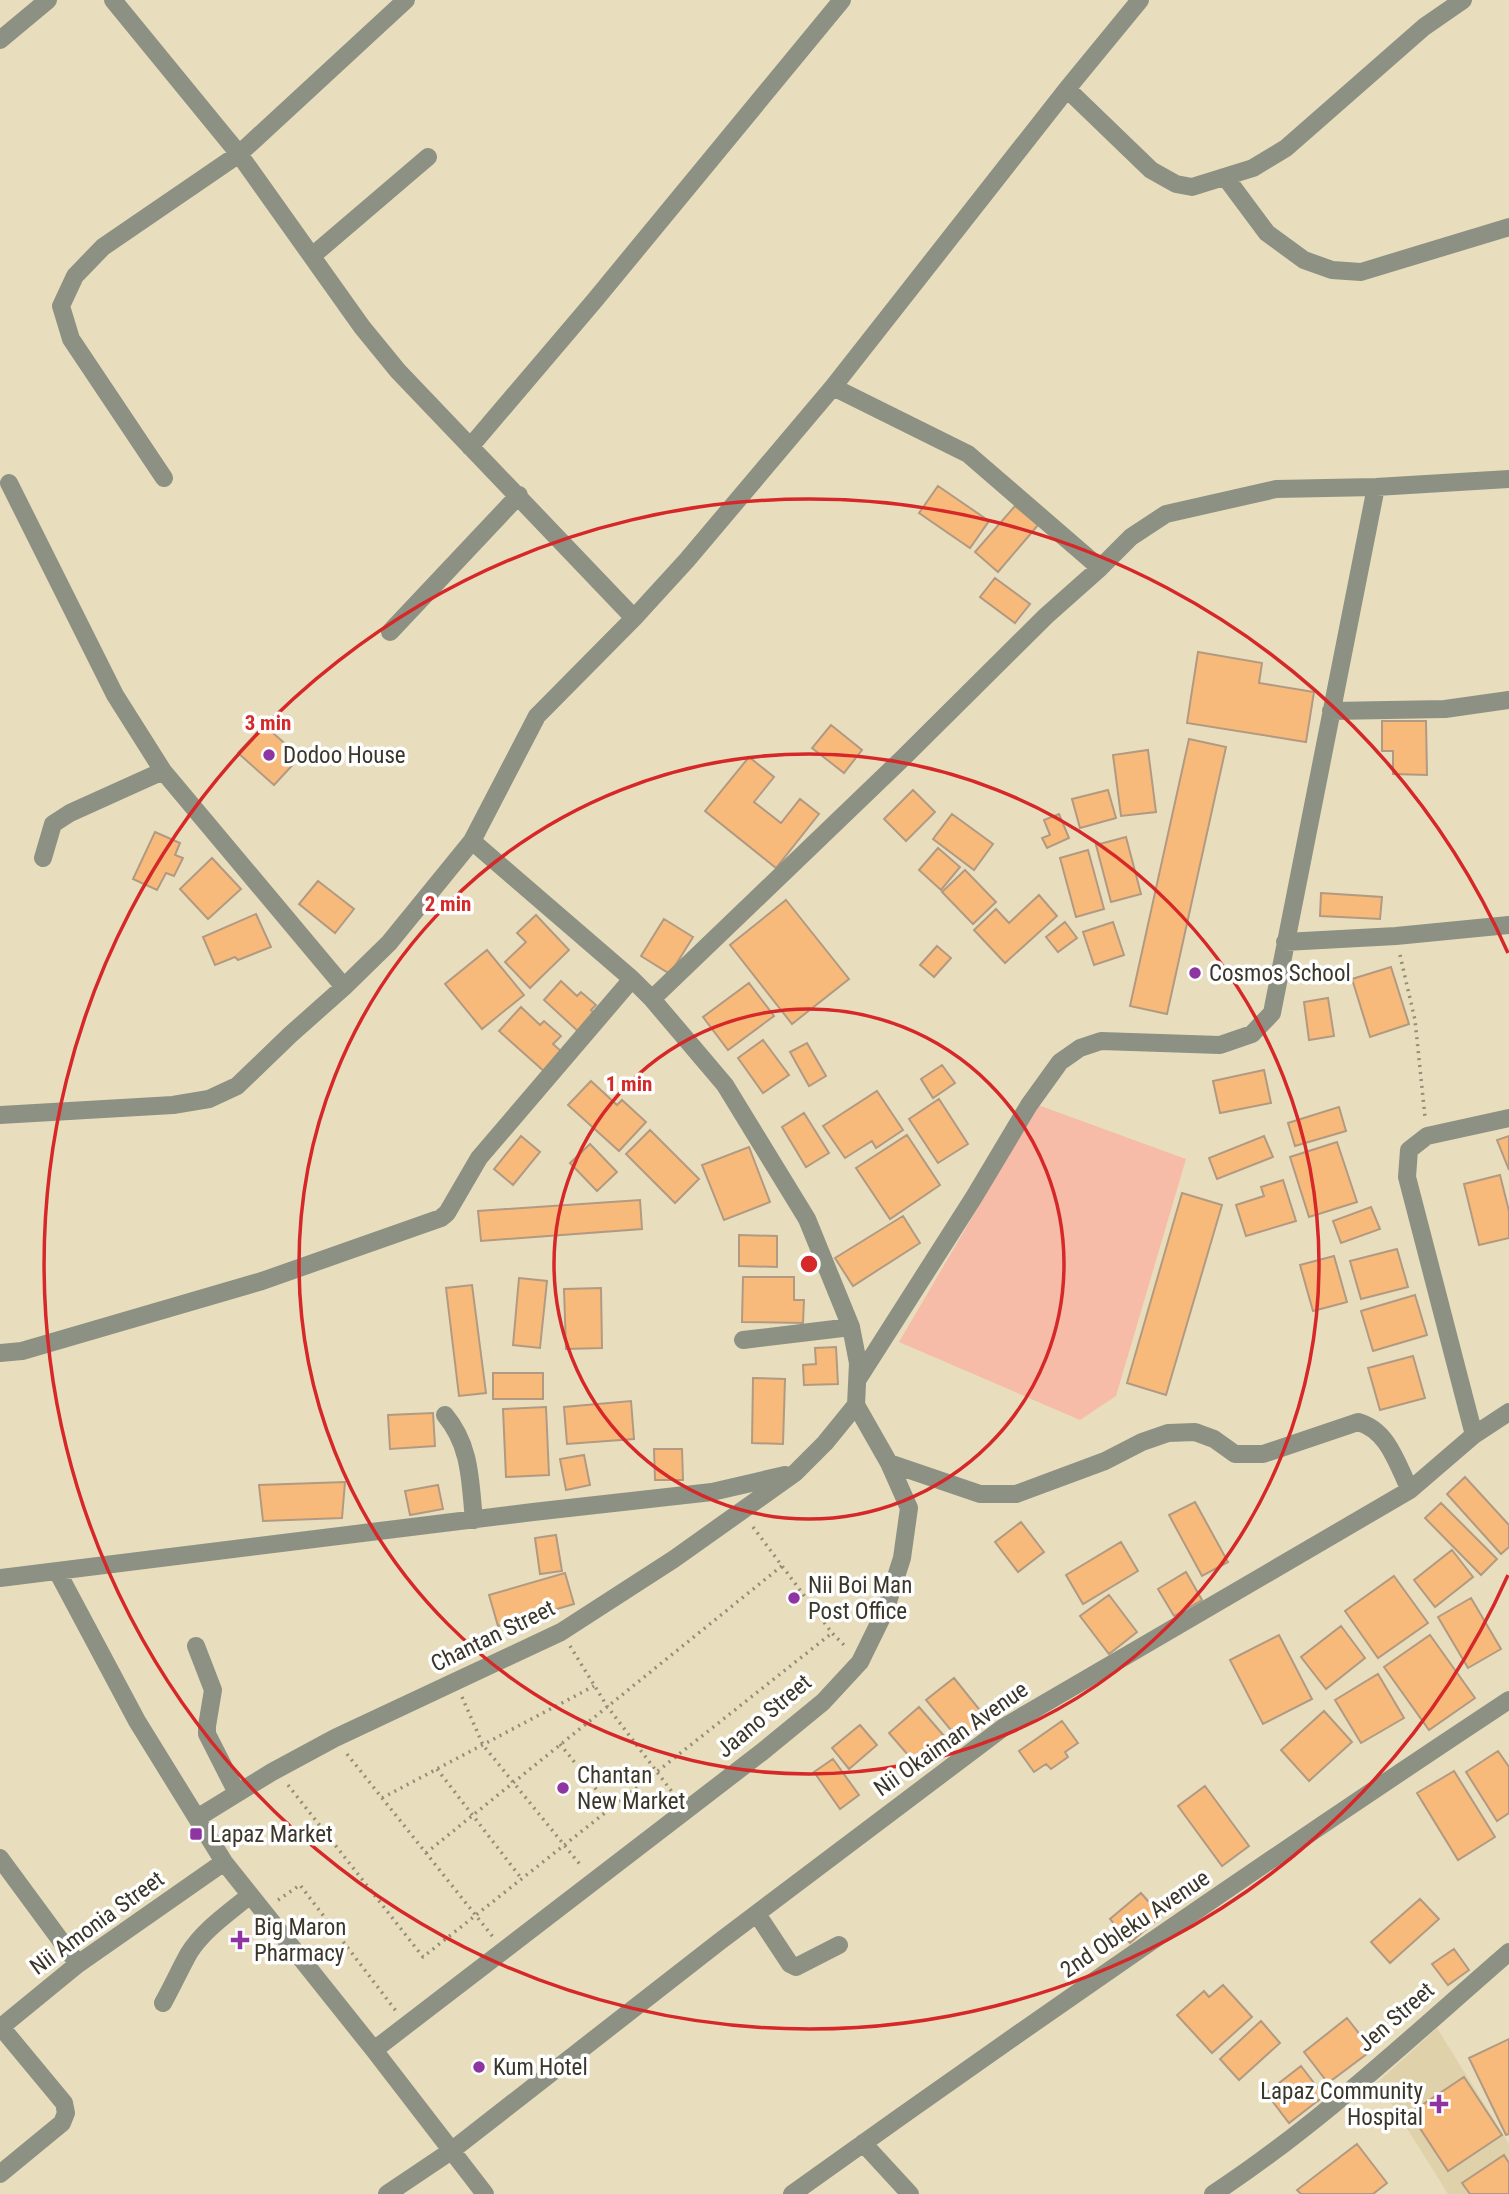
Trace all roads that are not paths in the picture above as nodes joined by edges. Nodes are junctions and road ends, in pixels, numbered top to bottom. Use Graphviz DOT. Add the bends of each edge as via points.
graph roads {
  1 [pos="48,0"];
  2 [pos="114,0"];
  3 [pos="406,0"];
  4 [pos="842,0"];
  5 [pos="1140,0"];
  6 [pos="1463,0"];
  7 [pos="0,40"];
  8 [pos="1067,89"];
  9 [pos="239,153"];
  10 [pos="428,157"];
  11 [pos="1226,178"];
  12 [pos="1509,227"];
  13 [pos="312,256"];
  14 [pos="833,387"];
  15 [pos="470,447"];
  16 [pos="164,478"];
  17 [pos="1509,479"];
  18 [pos="9,483"];
  19 [pos="1376,487"];
  20 [pos="519,495"];
  21 [pos="1100,568"];
  22 [pos="634,618"];
  23 [pos="390,632"];
  24 [pos="1509,700"];
  25 [pos="1331,711"];
  26 [pos="163,771"];
  27 [pos="472,841"];
  28 [pos="43,858"];
  29 [pos="1509,925"];
  30 [pos="1285,942"];
  31 [pos="632,979"];
  32 [pos="344,987"];
  33 [pos="652,999"];
  34 [pos="0,1115"];
  35 [pos="1509,1118"];
  36 [pos="851,1327"];
  37 [pos="743,1340"];
  38 [pos="0,1353"];
  39 [pos="858,1380"];
  40 [pos="856,1405"];
  41 [pos="1509,1412"];
  42 [pos="445,1415"];
  43 [pos="1474,1435"];
  44 [pos="889,1463"];
  45 [pos="795,1473"];
  46 [pos="1410,1490"];
  47 [pos="474,1520"];
  48 [pos="57,1571"];
  49 [pos="0,1578"];
  50 [pos="196,1646"];
  51 [pos="1509,1700"];
  52 [pos="237,1793"];
  53 [pos="197,1818"];
  54 [pos="0,1858"];
  55 [pos="224,1862"];
  56 [pos="250,1895"];
  57 [pos="757,1914"];
  58 [pos="839,1945"];
  59 [pos="1509,1952"];
  60 [pos="78,1964"];
  61 [pos="163,2003"];
  62 [pos="0,2027"];
  63 [pos="374,2050"];
  64 [pos="863,2143"];
  65 [pos="451,2151"];
  66 [pos="0,2174"];
  67 [pos="387,2194"];
  68 [pos="485,2194"];
  69 [pos="792,2194"];
  70 [pos="910,2194"];
  71 [pos="1213,2194"];
  1 -- 7 [label="street"];
  2 -- 9 [label="street"];
  3 -- 9 [label="street"];
  4 -- 15 [label="street"];
  5 -- 8 [label="street"];
  6 -- 11 [label="street" via="1424,27 1286,148"];
  8 -- 11 [label="street" via="1151,170 1167,179 1192,187"];
  8 -- 14 [label="street"];
  9 -- 13 [label="street"];
  9 -- 16 [label="street" via="103,247 75,276 61,306 71,339"];
  10 -- 13 [label="street"];
  11 -- 12 [label="street" via="1267,233 1304,260 1332,270 1361,272"];
  13 -- 15 [label="street" via="398,371"];
  14 -- 21 [label="street" via="968,454"];
  14 -- 22 [label="street"];
  15 -- 20 [label="street"];
  17 -- 19 [label="street"];
  18 -- 26 [label="street" via="115,695"];
  19 -- 21 [label="street" via="1276,489 1166,514 1131,537"];
  19 -- 25 [label="street"];
  20 -- 22 [label="street"];
  20 -- 23 [label="street"];
  21 -- 33 [label="street"];
  22 -- 27 [label="street" via="537,716"];
  24 -- 25 [label="street" via="1445,709"];
  25 -- 30 [label="street"];
  26 -- 28 [label="street" via="53,824"];
  26 -- 32 [label="street"];
  27 -- 31 [label="street"];
  27 -- 32 [label="street" via="389,943"];
  29 -- 30 [label="street"];
  30 -- 39 [label="street" via="1272,1013 1252,1034 1220,1045 1101,1041 1060,1062 1028,1105"];
  31 -- 33 [label="street"];
  31 -- 38 [label="street" via="479,1158 441,1218 262,1281 22,1351"];
  32 -- 34 [label="street" via="237,1086 209,1099"];
  33 -- 36 [label="street" via="725,1085 807,1219"];
  35 -- 43 [label="street" via="1427,1136 1409,1150 1407,1177"];
  36 -- 37 [label="street"];
  36 -- 39 [label="street"];
  39 -- 40 [label="street"];
  40 -- 44 [label="street, Jaano Street"];
  40 -- 45 [label="street, Chantan Street"];
  41 -- 43 [label="street, Nii Okaiman Avenue"];
  42 -- 47 [label="street" via="464,1449"];
  43 -- 46 [label="street, Nii Okaiman Avenue"];
  44 -- 46 [label="street" via="980,1494 1016,1494 1168,1433 1195,1432 1235,1454 1263,1454 1358,1422 1370,1425 1383,1437"];
  44 -- 63 [label="street, Jaano Street" via="909,1508 902,1558 885,1611 860,1662 822,1702"];
  45 -- 47 [label="street" via="712,1492"];
  45 -- 52 [label="street, Chantan Street" via="561,1632 335,1738"];
  46 -- 57 [label="street, Nii Okaiman Avenue" via="1004,1727"];
  47 -- 48 [label="street"];
  48 -- 49 [label="street"];
  48 -- 53 [label="street" via="137,1721"];
  50 -- 52 [label="street" via="214,1697 207,1734"];
  51 -- 64 [label="street, 2nd Obleku Avenue"];
  52 -- 53 [label="street, Chantan Street"];
  53 -- 55 [label="street"];
  54 -- 60 [label="street"];
  55 -- 56 [label="street"];
  55 -- 60 [label="street, Nii Amonia Street"];
  56 -- 61 [label="street" via="198,1941"];
  56 -- 63 [label="street"];
  57 -- 58 [label="street" via="796,1968"];
  57 -- 65 [label="street, Nii Okaiman Avenue"];
  59 -- 71 [label="street, Jen Street" via="1315,2120"];
  60 -- 62 [label="street, Nii Amonia Street"];
  62 -- 66 [label="street" via="64,2103 66,2113 62,2123"];
  63 -- 65 [label="street"];
  64 -- 69 [label="street, 2nd Obleku Avenue"];
  64 -- 70 [label="street"];
  65 -- 67 [label="street, Nii Okaiman Avenue"];
  65 -- 68 [label="street"];
}
